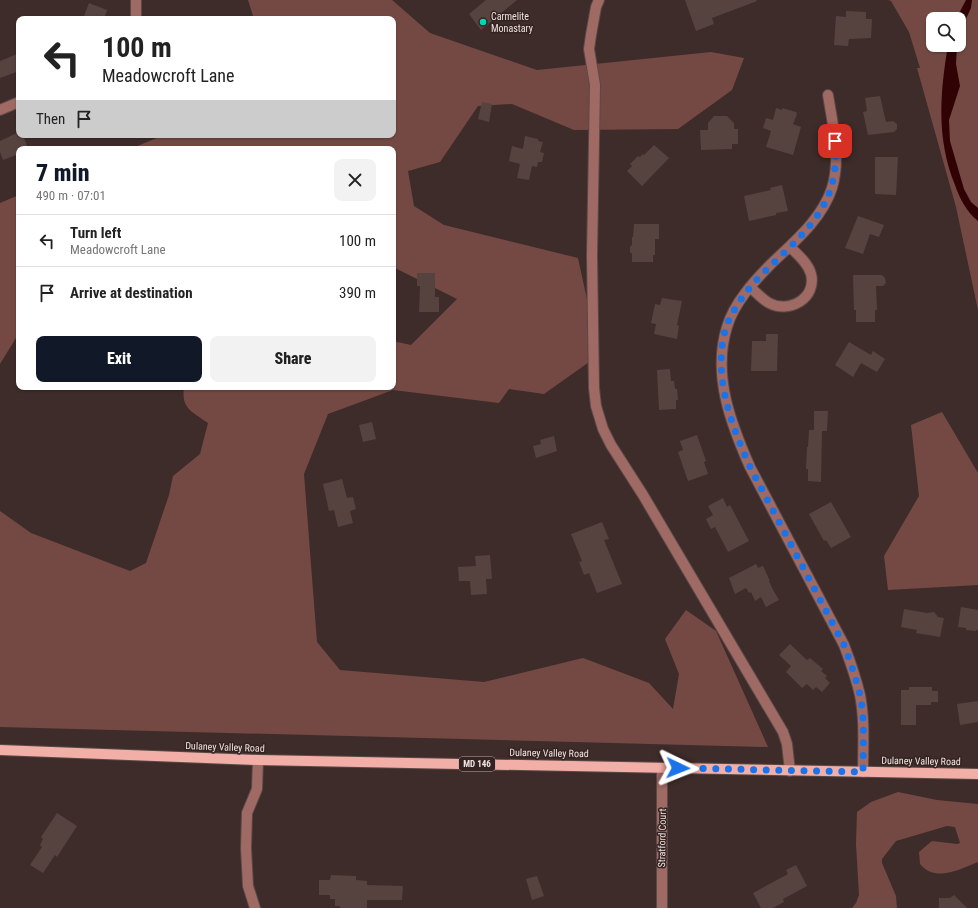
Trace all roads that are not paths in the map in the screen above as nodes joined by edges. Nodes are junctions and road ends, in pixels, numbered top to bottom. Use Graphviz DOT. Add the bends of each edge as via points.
graph roads {
  1 [pos="136,0"];
  2 [pos="599,0"];
  3 [pos="138,16"];
  4 [pos="828,95"];
  5 [pos="16,103"];
  6 [pos="0,110"];
  7 [pos="790,247"];
  8 [pos="750,287"];
  9 [pos="0,750"];
  10 [pos="258,760"];
  11 [pos="662,768"];
  12 [pos="790,771"];
  13 [pos="863,772"];
  14 [pos="978,774"];
  15 [pos="255,908"];
  16 [pos="662,908"];
  1 -- 3 [label="street"];
  2 -- 12 [label="street" via="589,49 595,85 592,255 596,406 611,445 783,732"];
  4 -- 7 [label="street" via="836,153 831,189 822,208"];
  5 -- 6 [label="street"];
  7 -- 8 [label="street"];
  7 -- 8 [label="street" via="806,264 811,274 811,285 801,301 792,307 781,307 769,303"];
  8 -- 13 [label="street" via="736,307 727,326 722,346 722,373 729,414 750,467 844,645 860,696 863,720"];
  9 -- 10 [label="main road, Dulaney Valley Road / MD 146"];
  10 -- 11 [label="main road, Dulaney Valley Road / MD 146"];
  10 -- 15 [label="street" via="257,789 247,813 246,848 248,886"];
  11 -- 12 [label="main road, Dulaney Valley Road / MD 146"];
  11 -- 16 [label="street, Stratford Court"];
  12 -- 13 [label="main road, Dulaney Valley Road / MD 146"];
  13 -- 14 [label="main road, Dulaney Valley Road / MD 146"];
}
